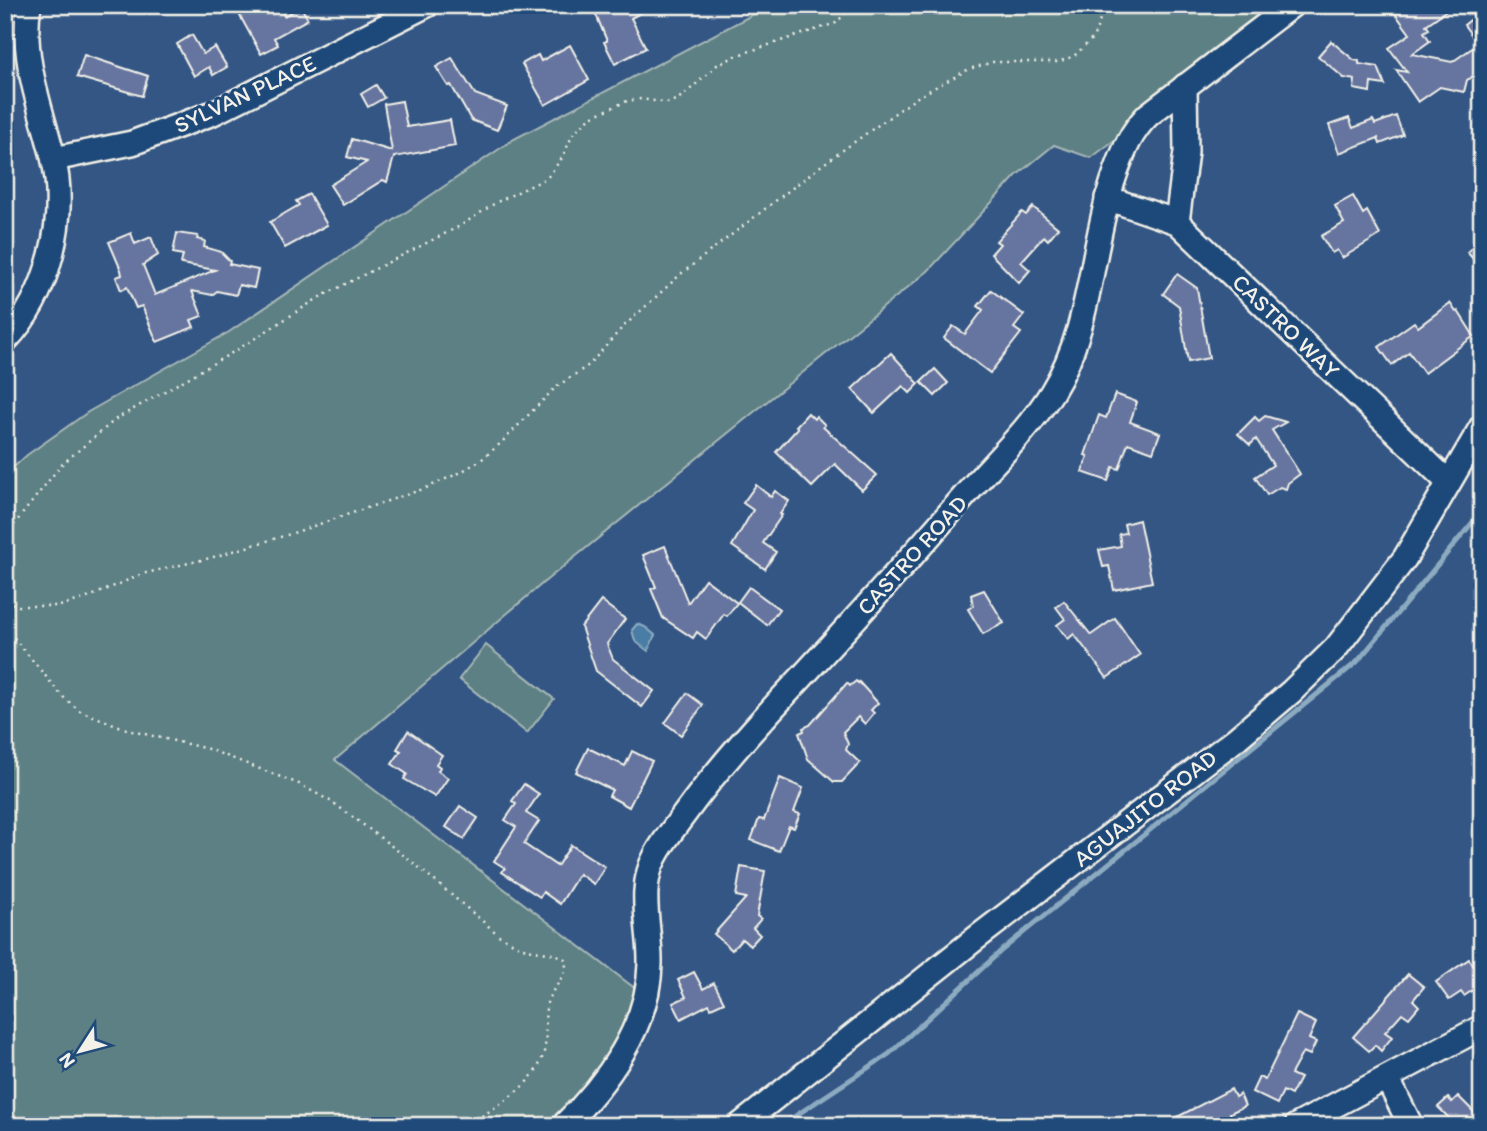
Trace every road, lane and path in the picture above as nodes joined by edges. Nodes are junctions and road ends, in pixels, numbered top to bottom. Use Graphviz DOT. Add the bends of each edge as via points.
graph roads {
  1 [pos="29,5"];
  2 [pos="427,5"];
  3 [pos="853,5"];
  4 [pos="1106,5"];
  5 [pos="1292,5"];
  6 [pos="1185,86"];
  7 [pos="54,159"];
  8 [pos="1107,198"];
  9 [pos="1177,222"];
  10 [pos="5,341"];
  11 [pos="1482,426"];
  12 [pos="1448,482"];
  13 [pos="5,536"];
  14 [pos="5,601"];
  15 [pos="5,627"];
  16 [pos="1482,1027"];
  17 [pos="1387,1078"];
  18 [pos="467,1126"];
  19 [pos="563,1126"];
  20 [pos="739,1126"];
  21 [pos="1296,1126"];
  22 [pos="1412,1126"];
  1 -- 7 [label="street" via="29,61"];
  2 -- 7 [label="street, SYLVAN PLACE" via="213,113 132,143"];
  3 -- 13 [label="path" via="836,23 717,65 669,103 627,101 591,117 574,132 547,178 320,297 116,419 61,464"];
  4 -- 14 [label="path" via="1093,38 1074,56 1058,62 993,62 969,69 919,96 822,164 682,273 589,365 556,387 501,443 459,473 287,535 142,574 60,606 19,606"];
  5 -- 6 [label="street, CASTRO ROAD"];
  6 -- 8 [label="street, CASTRO ROAD" via="1136,127"];
  6 -- 9 [label="street" via="1186,152"];
  7 -- 10 [label="street" via="58,204 49,264 28,312"];
  8 -- 9 [label="street, CASTRO WAY"];
  8 -- 19 [label="street, CASTRO ROAD" via="1071,358 1051,393 895,576 761,720 659,849 646,894 650,967 642,1013 625,1048 587,1103"];
  9 -- 12 [label="street, CASTRO WAY"];
  11 -- 12 [label="street, AGUAJITO ROAD"];
  12 -- 20 [label="street, AGUAJITO ROAD" via="1405,558 1336,648 1290,692 1236,739"];
  15 -- 18 [label="path" via="80,711 132,731 208,749 299,784 332,802 411,860 500,936 523,948 565,959 565,970 548,1001 539,1065 521,1087"];
  16 -- 17 [label="street"];
  17 -- 21 [label="street"];
  17 -- 22 [label="street"];
}
